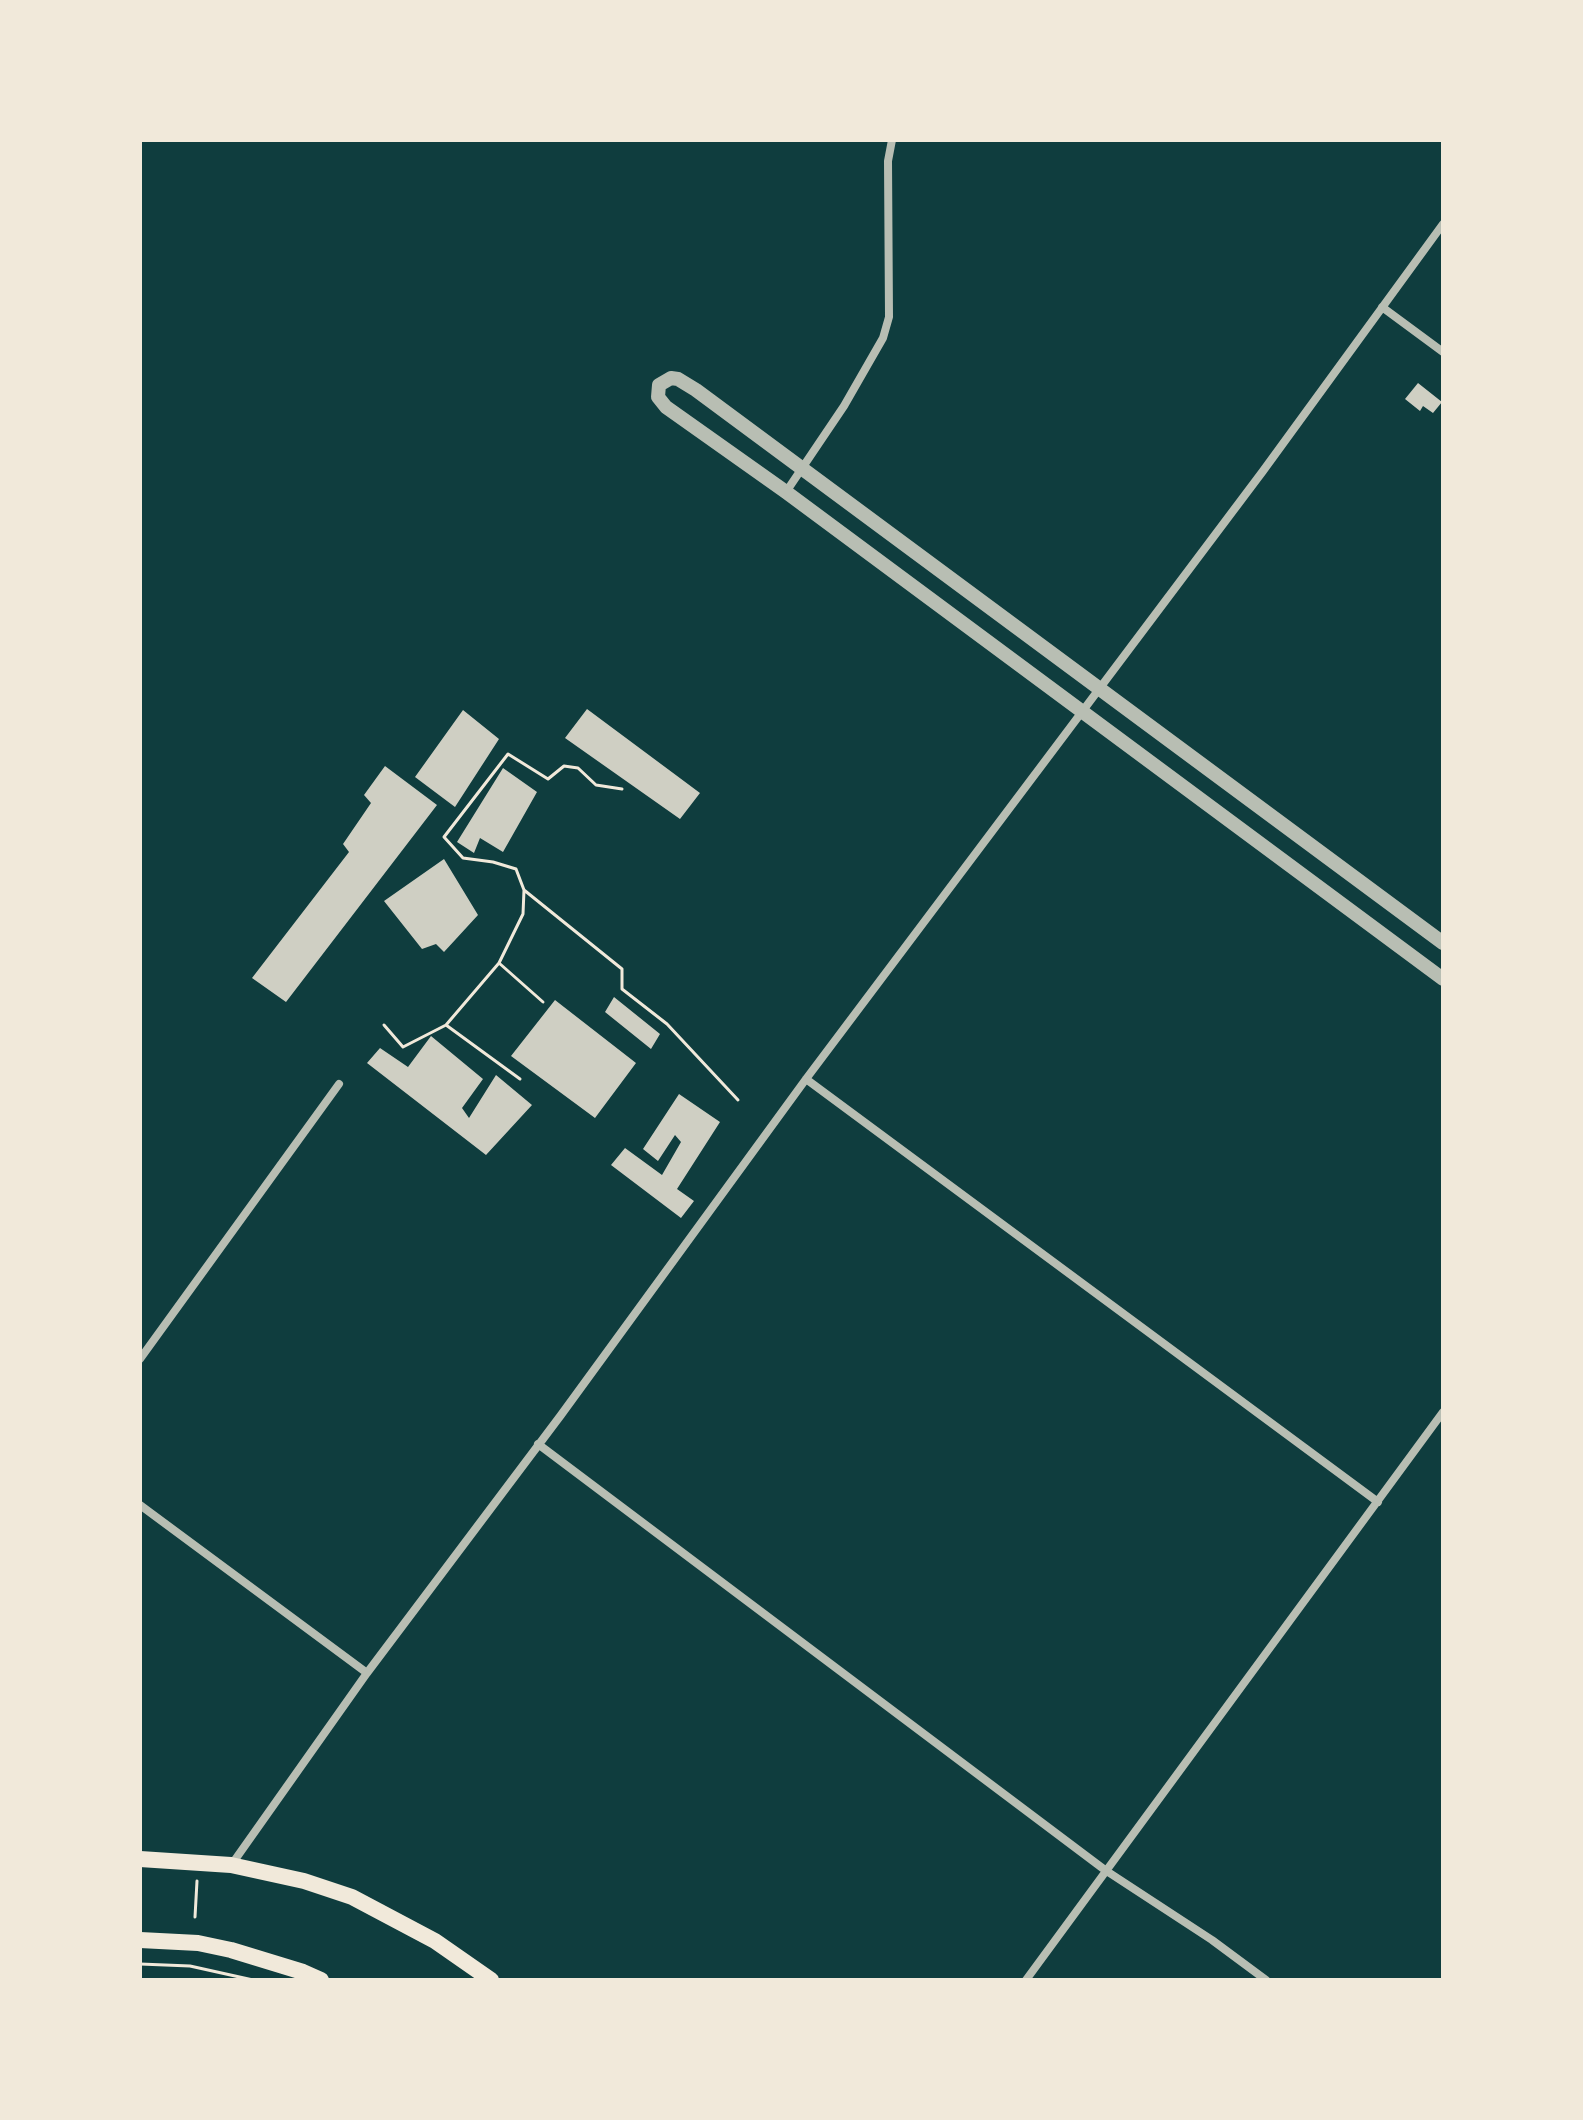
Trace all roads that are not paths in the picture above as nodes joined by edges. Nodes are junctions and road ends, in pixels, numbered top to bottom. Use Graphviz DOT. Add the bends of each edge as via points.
graph roads {
  1 [pos="892,140"];
  2 [pos="1443,224"];
  3 [pos="1382,307"];
  4 [pos="1443,352"];
  5 [pos="801,466"];
  6 [pos="786,492"];
  7 [pos="1099,686"];
  8 [pos="1082,710"];
  9 [pos="1443,943"];
  10 [pos="1443,979"];
  11 [pos="806,1079"];
  12 [pos="339,1084"];
  13 [pos="140,1359"];
  14 [pos="1443,1412"];
  15 [pos="538,1444"];
  16 [pos="1378,1502"];
  17 [pos="140,1505"];
  18 [pos="367,1673"];
  19 [pos="140,1859"];
  20 [pos="231,1865"];
  21 [pos="1105,1870"];
  22 [pos="140,1940"];
  23 [pos="321,1980"];
  24 [pos="491,1980"];
  25 [pos="1026,1980"];
  26 [pos="1266,1980"];
  1 -- 5 [label="street" via="889,317 874,357"];
  2 -- 3 [label="street"];
  3 -- 4 [label="street"];
  3 -- 7 [label="street"];
  5 -- 6 [label="street"];
  5 -- 6 [label="street" via="684,382 671,378 659,385 658,397 666,407"];
  5 -- 7 [label="street"];
  6 -- 8 [label="street"];
  7 -- 8 [label="street"];
  7 -- 9 [label="street"];
  8 -- 10 [label="street"];
  8 -- 11 [label="street"];
  11 -- 15 [label="street"];
  11 -- 16 [label="street"];
  12 -- 13 [label="street"];
  14 -- 16 [label="street"];
  15 -- 18 [label="street"];
  15 -- 21 [label="street"];
  16 -- 21 [label="street"];
  17 -- 18 [label="street"];
  18 -- 20 [label="street"];
  19 -- 20 [label="main road"];
  20 -- 24 [label="main road" via="352,1897 435,1941"];
  21 -- 25 [label="street"];
  21 -- 26 [label="street"];
  22 -- 23 [label="main road" via="231,1950"];
}
